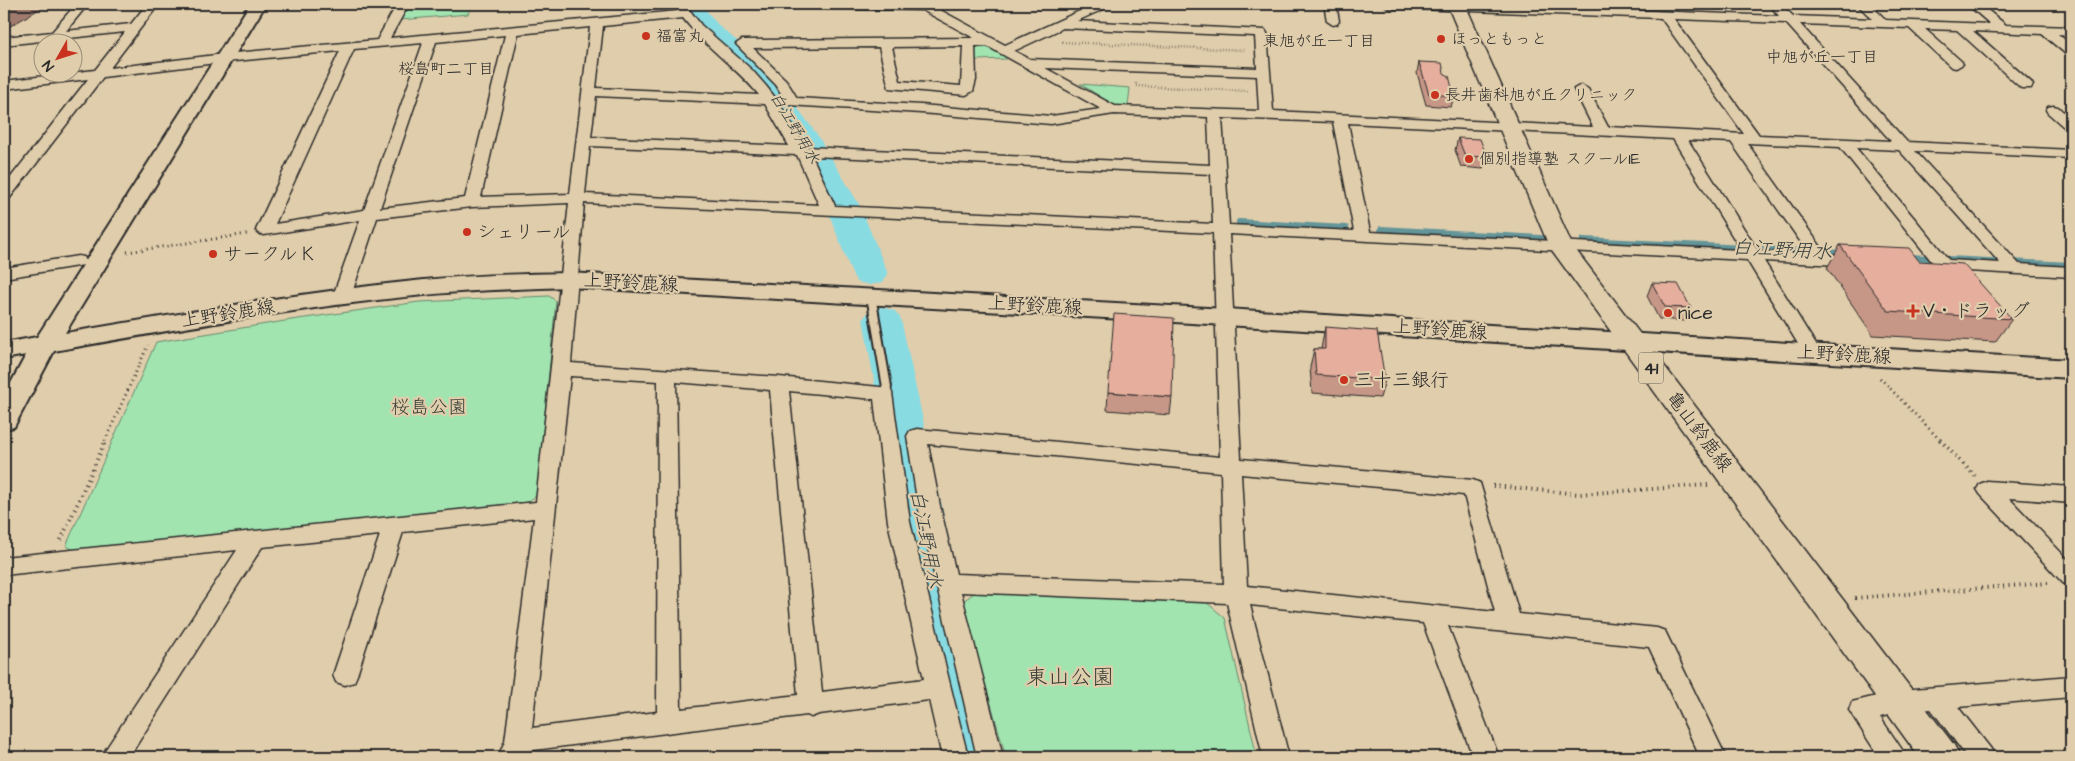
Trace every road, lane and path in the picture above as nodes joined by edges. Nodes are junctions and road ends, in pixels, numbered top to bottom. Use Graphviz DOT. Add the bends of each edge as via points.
graph roads {
  1 [pos="82,4"];
  2 [pos="153,4"];
  3 [pos="258,4"];
  4 [pos="403,4"];
  5 [pos="802,4"];
  6 [pos="1104,4"];
  7 [pos="1330,4"];
  8 [pos="1389,4"];
  9 [pos="1775,4"];
  10 [pos="1973,4"];
  11 [pos="922,5"];
  12 [pos="1457,5"];
  13 [pos="1864,5"];
  14 [pos="683,9"];
  15 [pos="1664,14"];
  16 [pos="1788,20"];
  17 [pos="1334,21"];
  18 [pos="597,23"];
  19 [pos="1882,23"];
  20 [pos="1064,24"];
  21 [pos="1913,24"];
  22 [pos="1960,26"];
  23 [pos="135,27"];
  24 [pos="2002,28"];
  25 [pos="2045,30"];
  26 [pos="512,31"];
  27 [pos="2071,31"];
  28 [pos="59,32"];
  29 [pos="82,32"];
  30 [pos="32,38"];
  31 [pos="431,39"];
  32 [pos="4,41"];
  33 [pos="1026,41"];
  34 [pos="969,42"];
  35 [pos="990,42"];
  36 [pos="885,43"];
  37 [pos="381,44"];
  38 [pos="349,46"];
  39 [pos="1005,50"];
  40 [pos="1262,51"];
  41 [pos="2071,51"];
  42 [pos="224,58"];
  43 [pos="1027,62"];
  44 [pos="1956,64"];
  45 [pos="1137,67"];
  46 [pos="1264,72"];
  47 [pos="99,73"];
  48 [pos="4,85"];
  49 [pos="2026,85"];
  50 [pos="1581,89"];
  51 [pos="589,92"];
  52 [pos="1265,92"];
  53 [pos="770,100"];
  54 [pos="1112,110"];
  55 [pos="2053,110"];
  56 [pos="1215,114"];
  57 [pos="1266,115"];
  58 [pos="1340,120"];
  59 [pos="2071,126"];
  60 [pos="1508,128"];
  61 [pos="1603,132"];
  62 [pos="1678,135"];
  63 [pos="1736,138"];
  64 [pos="1755,139"];
  65 [pos="583,141"];
  66 [pos="1843,142"];
  67 [pos="1904,145"];
  68 [pos="802,152"];
  69 [pos="823,153"];
  70 [pos="2071,154"];
  71 [pos="1217,170"];
  72 [pos="4,196"];
  73 [pos="577,198"];
  74 [pos="472,202"];
  75 [pos="839,210"];
  76 [pos="370,214"];
  77 [pos="1222,229"];
  78 [pos="264,230"];
  79 [pos="1363,235"];
  80 [pos="1561,246"];
  81 [pos="1749,250"];
  82 [pos="124,253"];
  83 [pos="1818,254"];
  84 [pos="78,261"];
  85 [pos="1878,262"];
  86 [pos="2010,264"];
  87 [pos="2071,272"];
  88 [pos="4,273"];
  89 [pos="568,280"];
  90 [pos="342,296"];
  91 [pos="871,296"];
  92 [pos="1226,317"];
  93 [pos="150,340"];
  94 [pos="1631,342"];
  95 [pos="45,344"];
  96 [pos="4,351"];
  97 [pos="1812,353"];
  98 [pos="1859,356"];
  99 [pos="561,369"];
  100 [pos="2071,369"];
  101 [pos="667,375"];
  102 [pos="779,383"];
  103 [pos="883,393"];
  104 [pos="4,420"];
  105 [pos="1232,464"];
  106 [pos="1710,485"];
  107 [pos="1473,488"];
  108 [pos="1987,489"];
  109 [pos="2071,495"];
  110 [pos="546,509"];
  111 [pos="394,526"];
  112 [pos="256,539"];
  113 [pos="52,561"];
  114 [pos="4,566"];
  115 [pos="2062,580"];
  116 [pos="947,583"];
  117 [pos="1236,594"];
  118 [pos="1848,599"];
  119 [pos="1432,615"];
  120 [pos="1509,622"];
  121 [pos="345,675"];
  122 [pos="2071,686"];
  123 [pos="939,688"];
  124 [pos="811,706"];
  125 [pos="1919,709"];
  126 [pos="669,723"];
  127 [pos="515,749"];
  128 [pos="115,757"];
  129 [pos="955,757"];
  130 [pos="990,757"];
  131 [pos="1276,757"];
  132 [pos="1486,757"];
  133 [pos="1713,757"];
  134 [pos="1894,757"];
  135 [pos="1941,757"];
  136 [pos="1982,757"];
  1 -- 28 [label="street"];
  2 -- 23 [label="street"];
  3 -- 42 [label="main road"];
  4 -- 37 [label="street"];
  5 -- 11 [label="street"];
  6 -- 20 [label="street"];
  7 -- 17 [label="street"];
  8 -- 12 [label="street"];
  9 -- 16 [label="street"];
  10 -- 24 [label="street"];
  11 -- 35 [label="street"];
  12 -- 15 [label="street"];
  12 -- 60 [label="main road, 亀山鈴鹿線 / 41"];
  13 -- 19 [label="street"];
  14 -- 18 [label="street"];
  14 -- 53 [label="street" via="697,28 747,73"];
  15 -- 16 [label="street"];
  15 -- 64 [label="street"];
  16 -- 19 [label="street"];
  16 -- 67 [label="street"];
  18 -- 26 [label="street"];
  18 -- 51 [label="street"];
  19 -- 21 [label="street"];
  20 -- 33 [label="street"];
  20 -- 40 [label="street" via="1261,32"];
  21 -- 22 [label="street"];
  21 -- 44 [label="street"];
  22 -- 24 [label="street"];
  22 -- 49 [label="street"];
  23 -- 29 [label="street"];
  23 -- 47 [label="street"];
  24 -- 25 [label="street"];
  25 -- 27 [label="street"];
  25 -- 41 [label="street"];
  26 -- 31 [label="street"];
  26 -- 74 [label="street"];
  30 -- 32 [label="street"];
  31 -- 37 [label="street"];
  31 -- 76 [label="street"];
  33 -- 39 [label="street"];
  33 -- 40 [label="path"];
  34 -- 35 [label="street"];
  34 -- 36 [label="street"];
  34 -- 36 [label="street" via="966,91 894,85"];
  35 -- 39 [label="street"];
  36 -- 54 [label="street" via="737,43 781,83 793,102 1051,120"];
  37 -- 38 [label="street"];
  38 -- 42 [label="street"];
  38 -- 78 [label="street"];
  39 -- 43 [label="street"];
  40 -- 46 [label="street"];
  42 -- 47 [label="street"];
  42 -- 95 [label="main road"];
  43 -- 45 [label="street"];
  43 -- 54 [label="street"];
  45 -- 46 [label="street"];
  45 -- 52 [label="path" via="1136,86"];
  46 -- 52 [label="street"];
  47 -- 48 [label="street"];
  47 -- 72 [label="street"];
  50 -- 61 [label="street"];
  51 -- 53 [label="street"];
  51 -- 65 [label="street"];
  52 -- 57 [label="street"];
  53 -- 68 [label="street"];
  54 -- 56 [label="street"];
  55 -- 59 [label="street"];
  56 -- 57 [label="street"];
  56 -- 71 [label="street"];
  57 -- 58 [label="street"];
  58 -- 60 [label="street"];
  58 -- 79 [label="street"];
  60 -- 61 [label="street"];
  60 -- 80 [label="main road, 亀山鈴鹿線 / 41"];
  61 -- 62 [label="street"];
  62 -- 63 [label="street"];
  62 -- 81 [label="street"];
  63 -- 64 [label="street"];
  63 -- 83 [label="street"];
  64 -- 66 [label="street"];
  65 -- 68 [label="street"];
  65 -- 73 [label="street"];
  66 -- 67 [label="street"];
  66 -- 86 [label="street" via="1937,261"];
  67 -- 70 [label="street"];
  67 -- 86 [label="street"];
  68 -- 69 [label="street"];
  68 -- 75 [label="street"];
  69 -- 71 [label="street"];
  71 -- 77 [label="street"];
  73 -- 74 [label="street"];
  73 -- 75 [label="street"];
  73 -- 89 [label="street"];
  74 -- 76 [label="street"];
  75 -- 77 [label="street"];
  76 -- 78 [label="street"];
  76 -- 90 [label="street"];
  77 -- 79 [label="street"];
  77 -- 92 [label="street"];
  78 -- 82 [label="path"];
  79 -- 80 [label="street"];
  80 -- 81 [label="street"];
  80 -- 94 [label="main road, 亀山鈴鹿線 / 41"];
  81 -- 83 [label="street"];
  81 -- 97 [label="street"];
  83 -- 85 [label="street"];
  84 -- 88 [label="street"];
  86 -- 87 [label="street"];
  89 -- 90 [label="main road, 上野鈴鹿線" via="423,286"];
  89 -- 91 [label="main road, 上野鈴鹿線"];
  89 -- 99 [label="street"];
  90 -- 95 [label="main road, 上野鈴鹿線"];
  91 -- 92 [label="main road, 上野鈴鹿線"];
  91 -- 103 [label="lane" via="883,356 886,387"];
  92 -- 94 [label="main road, 上野鈴鹿線"];
  92 -- 105 [label="street"];
  93 -- 113 [label="path"];
  94 -- 97 [label="main road, 上野鈴鹿線"];
  94 -- 125 [label="main road, 亀山鈴鹿線 / 41"];
  95 -- 96 [label="main road, 上野鈴鹿線"];
  95 -- 104 [label="main road"];
  97 -- 98 [label="main road, 上野鈴鹿線"];
  98 -- 100 [label="main road, 上野鈴鹿線"];
  98 -- 108 [label="path"];
  99 -- 101 [label="street"];
  99 -- 110 [label="street"];
  101 -- 102 [label="street"];
  101 -- 126 [label="street"];
  102 -- 103 [label="street"];
  102 -- 124 [label="street"];
  103 -- 123 [label="street" via="899,522"];
  105 -- 107 [label="street"];
  105 -- 116 [label="street" via="917,436"];
  105 -- 117 [label="street"];
  106 -- 107 [label="path" via="1580,494 1481,485"];
  107 -- 120 [label="street"];
  108 -- 109 [label="street"];
  108 -- 115 [label="street"];
  110 -- 111 [label="street"];
  110 -- 127 [label="street"];
  111 -- 112 [label="street"];
  111 -- 121 [label="street"];
  112 -- 113 [label="street"];
  112 -- 128 [label="street"];
  113 -- 114 [label="street"];
  115 -- 118 [label="path"];
  116 -- 117 [label="street"];
  116 -- 130 [label="street"];
  117 -- 119 [label="street"];
  117 -- 131 [label="street"];
  119 -- 120 [label="street"];
  119 -- 132 [label="street"];
  120 -- 133 [label="street" via="1657,638"];
  122 -- 125 [label="street"];
  123 -- 124 [label="street"];
  123 -- 129 [label="street"];
  124 -- 126 [label="street"];
  125 -- 134 [label="street" via="1861,710"];
  125 -- 135 [label="main road, 亀山鈴鹿線 / 41"];
  125 -- 136 [label="street"];
  126 -- 127 [label="street"];
}
